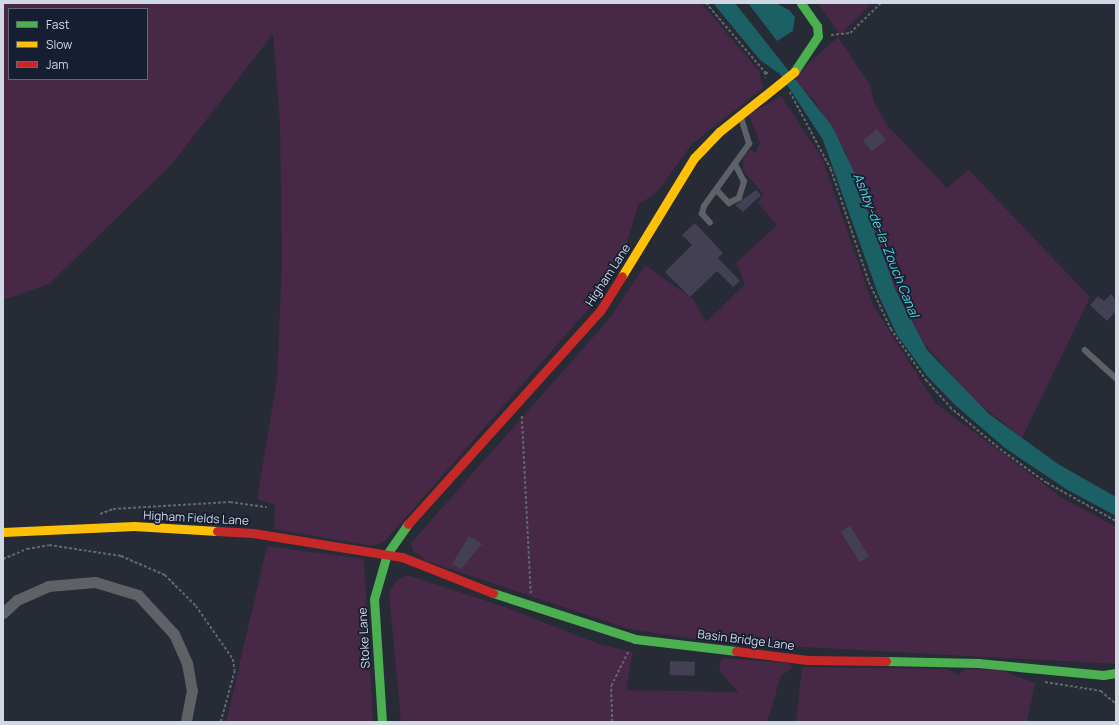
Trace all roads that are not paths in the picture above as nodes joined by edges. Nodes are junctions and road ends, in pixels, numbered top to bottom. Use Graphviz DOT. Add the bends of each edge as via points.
graph roads {
  1 [pos="801,3"];
  2 [pos="740,115"];
  3 [pos="736,166"];
  4 [pos="717,190"];
  5 [pos="710,223"];
  6 [pos="1085,350"];
  7 [pos="1116,378"];
  8 [pos="3,532"];
  9 [pos="387,554"];
  10 [pos="3,613"];
  11 [pos="1116,673"];
  12 [pos="186,722"];
  13 [pos="382,722"];
  1 -- 2 [label="street, Higham Lane, bridge" via="817,26 818,36 794,72"];
  2 -- 3 [label="lane" via="749,144"];
  2 -- 9 [label="street, Higham Lane" via="694,158 600,311 408,524"];
  3 -- 4 [label="lane"];
  3 -- 4 [label="lane" via="744,182 739,198 729,203"];
  4 -- 5 [label="lane" via="702,210"];
  6 -- 7 [label="lane"];
  8 -- 9 [label="street, Higham Fields Lane" via="178,526 270,535"];
  9 -- 11 [label="street, Basin Bridge Lane" via="532,608 635,640 807,660 978,663"];
  9 -- 13 [label="street, Stoke Lane" via="374,599"];
  10 -- 12 [label="street" via="17,600 48,586 95,582 138,595 174,634 187,663 192,690"];
}
